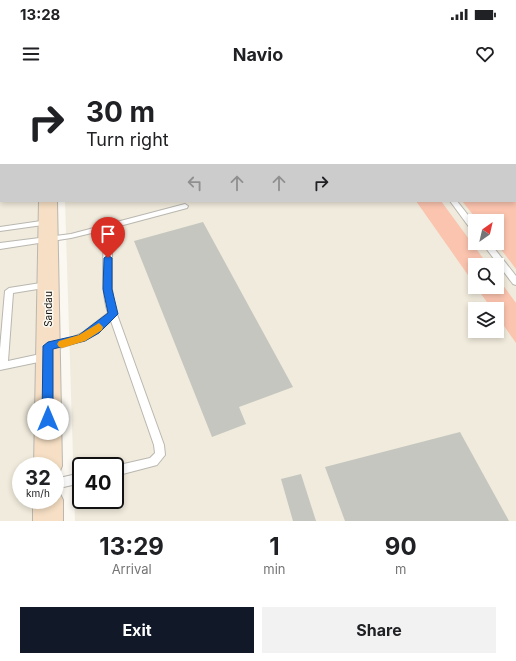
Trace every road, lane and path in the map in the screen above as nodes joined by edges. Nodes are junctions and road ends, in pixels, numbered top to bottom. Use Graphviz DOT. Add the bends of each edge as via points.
graph roads {
  1 [pos="454,202"];
  2 [pos="185,206"];
  3 [pos="468,220"];
  4 [pos="48,221"];
  5 [pos="108,227"];
  6 [pos="0,229"];
  7 [pos="0,246"];
  8 [pos="491,250"];
  9 [pos="516,282"];
  10 [pos="48,285"];
  11 [pos="113,314"];
  12 [pos="48,352"];
  13 [pos="1,366"];
  14 [pos="48,457"];
  15 [pos="124,468"];
  16 [pos="48,509"];
  17 [pos="48,521"];
  1 -- 3 [label="lane"];
  2 -- 5 [label="lane"];
  4 -- 5 [label="lane"];
  4 -- 6 [label="lane"];
  4 -- 7 [label="lane"];
  4 -- 10 [label="street, Sandau"];
  5 -- 11 [label="lane" via="108,289"];
  8 -- 9 [label="lane"];
  10 -- 12 [label="street, Sandau"];
  10 -- 13 [label="lane" via="10,292"];
  11 -- 12 [label="lane" via="81,339"];
  11 -- 15 [label="lane" via="159,445 160,455 153,462"];
  12 -- 13 [label="lane"];
  12 -- 14 [label="street, Sandau"];
  16 -- 17 [label="street"];
}
